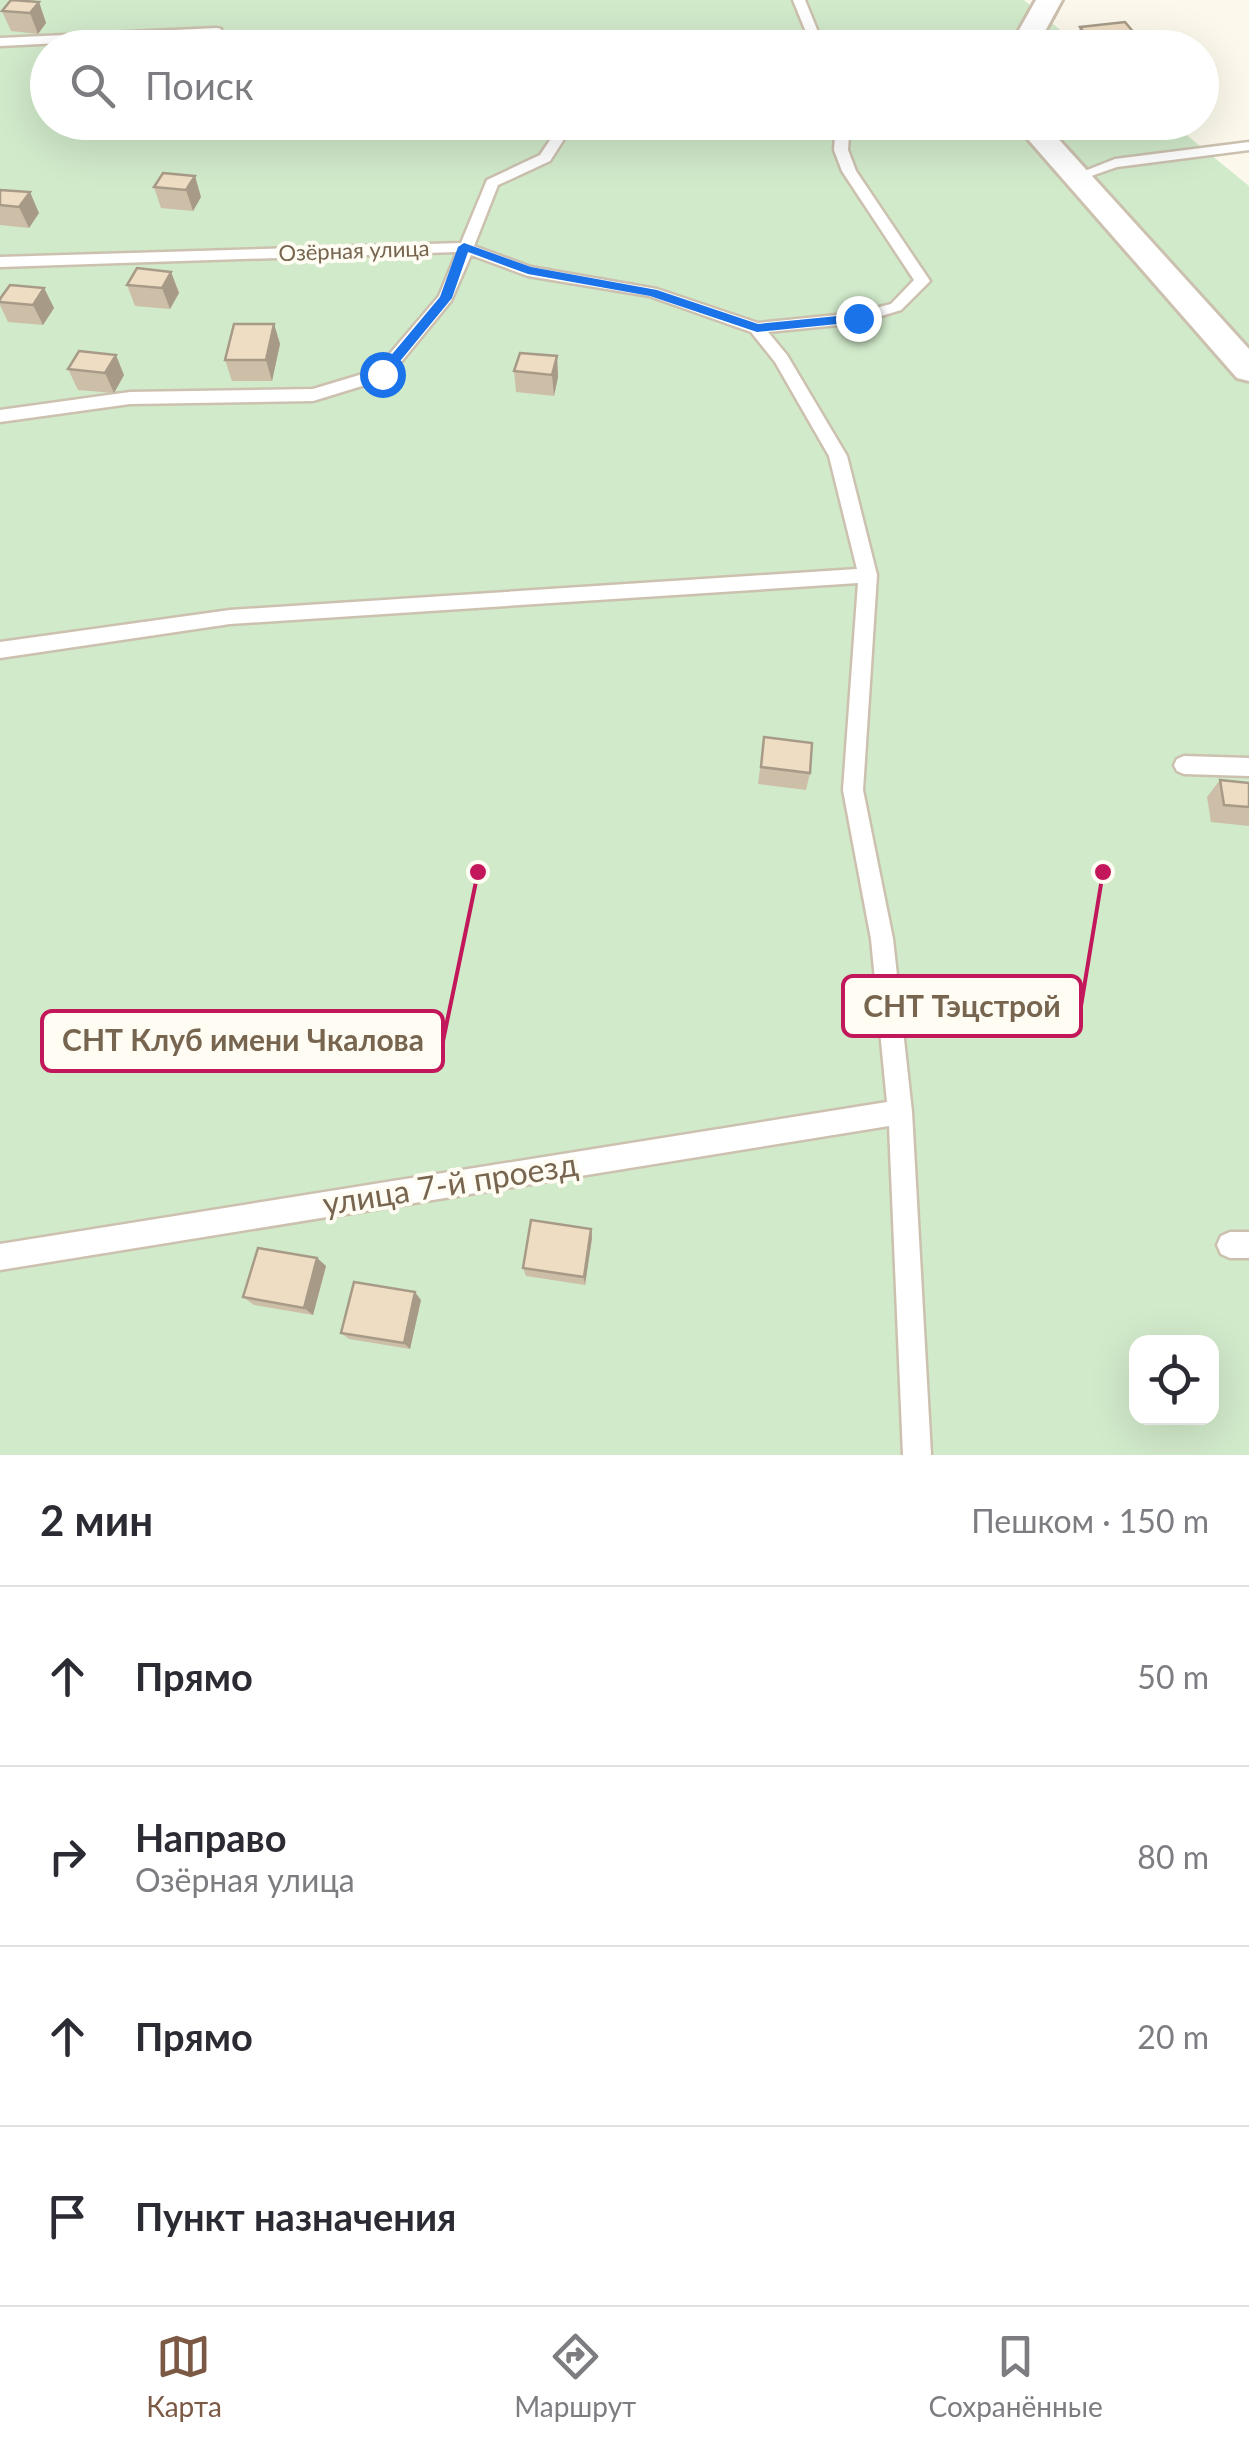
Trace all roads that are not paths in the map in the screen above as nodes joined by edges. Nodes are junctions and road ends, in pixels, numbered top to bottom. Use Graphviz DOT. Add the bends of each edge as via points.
graph roads {
  1 [pos="800,0"];
  2 [pos="1049,0"];
  3 [pos="811,30"];
  4 [pos="1032,30"];
  5 [pos="30,41"];
  6 [pos="0,42"];
  7 [pos="557,140"];
  8 [pos="841,140"];
  9 [pos="1042,140"];
  10 [pos="1249,146"];
  11 [pos="1074,178"];
  12 [pos="464,247"];
  13 [pos="0,262"];
  14 [pos="757,328"];
  15 [pos="1249,370"];
  16 [pos="0,416"];
  17 [pos="868,576"];
  18 [pos="0,650"];
  19 [pos="1184,766"];
  20 [pos="1249,768"];
  21 [pos="900,1112"];
  22 [pos="0,1257"];
  23 [pos="916,1455"];
  1 -- 3 [label="lane"];
  2 -- 4 [label="street"];
  5 -- 6 [label="lane"];
  7 -- 12 [label="lane" via="545,158 492,183"];
  8 -- 14 [label="lane" via="862,194 922,281 896,307 858,318"];
  9 -- 11 [label="street"];
  10 -- 11 [label="lane" via="1115,163"];
  11 -- 15 [label="street"];
  12 -- 13 [label="lane, Озёрная улица"];
  12 -- 14 [label="lane, Озёрная улица" via="528,270 652,292"];
  12 -- 16 [label="lane" via="446,298 382,374 313,395 130,398"];
  14 -- 17 [label="lane" via="838,456"];
  17 -- 18 [label="lane" via="230,617"];
  17 -- 21 [label="lane" via="853,790 882,940"];
  19 -- 20 [label="lane"];
  21 -- 22 [label="lane, улица 7-й проезд"];
  21 -- 23 [label="lane"];
}
